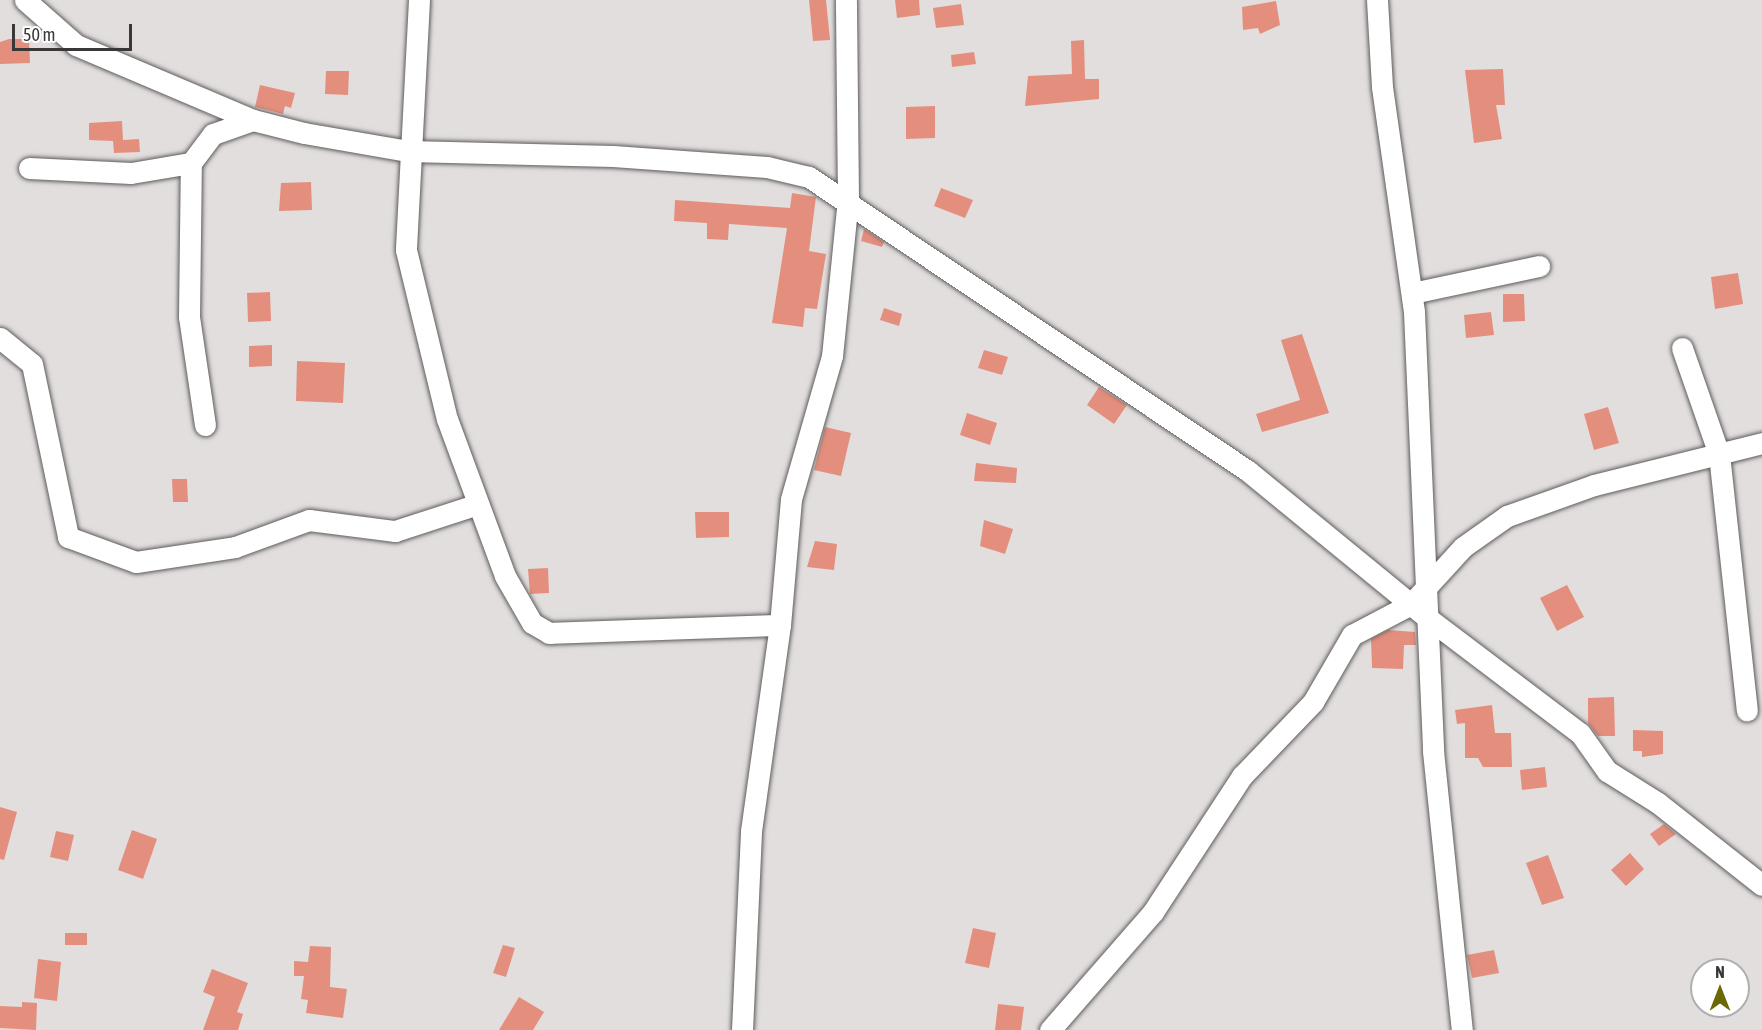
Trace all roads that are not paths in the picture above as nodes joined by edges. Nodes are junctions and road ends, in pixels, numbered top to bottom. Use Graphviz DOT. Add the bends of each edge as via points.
graph roads {
  1 [pos="25,0"];
  2 [pos="419,0"];
  3 [pos="846,0"];
  4 [pos="1377,0"];
  5 [pos="253,120"];
  6 [pos="408,151"];
  7 [pos="190,163"];
  8 [pos="29,168"];
  9 [pos="848,199"];
  10 [pos="1539,266"];
  11 [pos="1412,293"];
  12 [pos="0,338"];
  13 [pos="1682,348"];
  14 [pos="205,425"];
  15 [pos="1762,443"];
  16 [pos="1719,454"];
  17 [pos="478,504"];
  18 [pos="1426,540"];
  19 [pos="1463,547"];
  20 [pos="1428,581"];
  21 [pos="1411,604"];
  22 [pos="1429,619"];
  23 [pos="780,625"];
  24 [pos="1747,710"];
  25 [pos="1762,885"];
  26 [pos="742,1030"];
  27 [pos="1050,1030"];
  28 [pos="1462,1030"];
  1 -- 5 [label="street" via="76,45"];
  2 -- 6 [label="street"];
  3 -- 9 [label="street"];
  4 -- 11 [label="street" via="1382,87"];
  5 -- 6 [label="street"];
  5 -- 7 [label="street" via="213,134"];
  6 -- 9 [label="street" via="613,156 767,167 809,177"];
  6 -- 17 [label="street" via="405,228 412,283 447,419"];
  7 -- 8 [label="street" via="131,173"];
  7 -- 14 [label="street" via="189,317"];
  9 -- 21 [label="street" via="943,270 1248,471"];
  9 -- 23 [label="street" via="832,356 791,499"];
  10 -- 11 [label="street"];
  11 -- 18 [label="street"];
  12 -- 17 [label="street" via="32,364 68,537 136,562 235,547 309,520 395,531"];
  13 -- 16 [label="street"];
  15 -- 16 [label="street"];
  16 -- 19 [label="street" via="1594,485 1507,516"];
  16 -- 24 [label="street"];
  17 -- 23 [label="street" via="505,576 532,623 549,633"];
  18 -- 19 [label="street"];
  18 -- 20 [label="street"];
  19 -- 20 [label="street"];
  20 -- 21 [label="street"];
  20 -- 22 [label="street"];
  21 -- 22 [label="street"];
  21 -- 27 [label="street" via="1352,635 1313,702 1242,776 1153,912"];
  22 -- 25 [label="street" via="1580,733 1607,771 1658,803"];
  22 -- 28 [label="street" via="1433,751"];
  23 -- 26 [label="street" via="751,831"];
}
